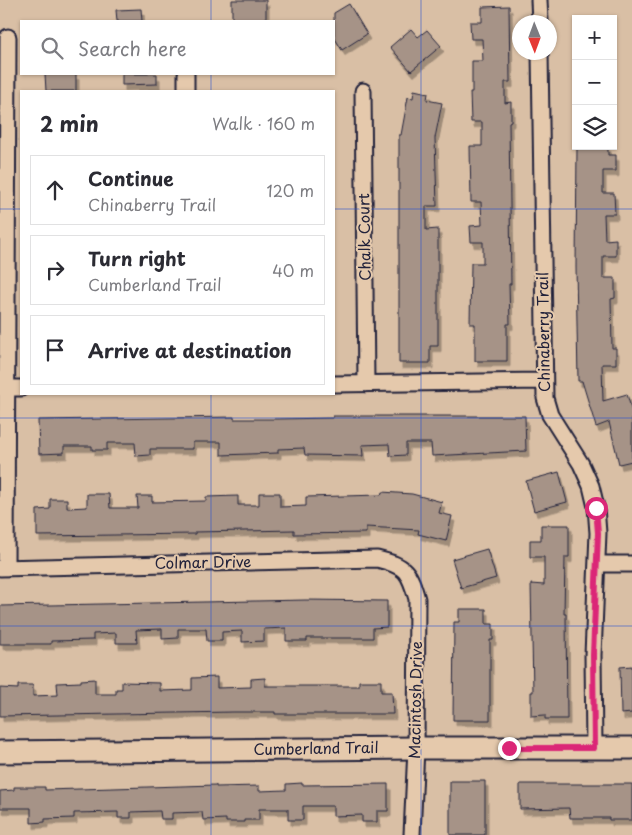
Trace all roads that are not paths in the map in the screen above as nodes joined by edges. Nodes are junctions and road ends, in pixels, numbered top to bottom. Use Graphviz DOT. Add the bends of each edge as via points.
graph roads {
  1 [pos="539,0"];
  2 [pos="540,15"];
  3 [pos="8,37"];
  4 [pos="540,60"];
  5 [pos="186,75"];
  6 [pos="186,90"];
  7 [pos="363,91"];
  8 [pos="544,381"];
  9 [pos="335,384"];
  10 [pos="366,384"];
  11 [pos="3,388"];
  12 [pos="20,388"];
  13 [pos="597,564"];
  14 [pos="632,564"];
  15 [pos="3,568"];
  16 [pos="404,569"];
  17 [pos="416,748"];
  18 [pos="594,748"];
  19 [pos="632,748"];
  20 [pos="0,752"];
  21 [pos="412,835"];
  1 -- 2 [label="street"];
  3 -- 11 [label="street"];
  4 -- 8 [label="street, Chinaberry Trail"];
  5 -- 6 [label="street"];
  7 -- 10 [label="street, Chalk Court"];
  8 -- 10 [label="street"];
  8 -- 13 [label="street, Chinaberry Trail" via="550,415 591,486 598,524"];
  9 -- 10 [label="street"];
  11 -- 12 [label="street"];
  11 -- 15 [label="street"];
  13 -- 14 [label="street"];
  13 -- 18 [label="street, Chinaberry Trail" via="593,655"];
  15 -- 16 [label="street, Colmar Drive" via="377,559"];
  16 -- 17 [label="street, Macintosh Drive" via="417,599"];
  17 -- 18 [label="street, Cumberland Trail"];
  17 -- 20 [label="street, Cumberland Trail"];
  17 -- 21 [label="street, Macintosh Drive"];
  18 -- 19 [label="street, Cumberland Trail"];
}
